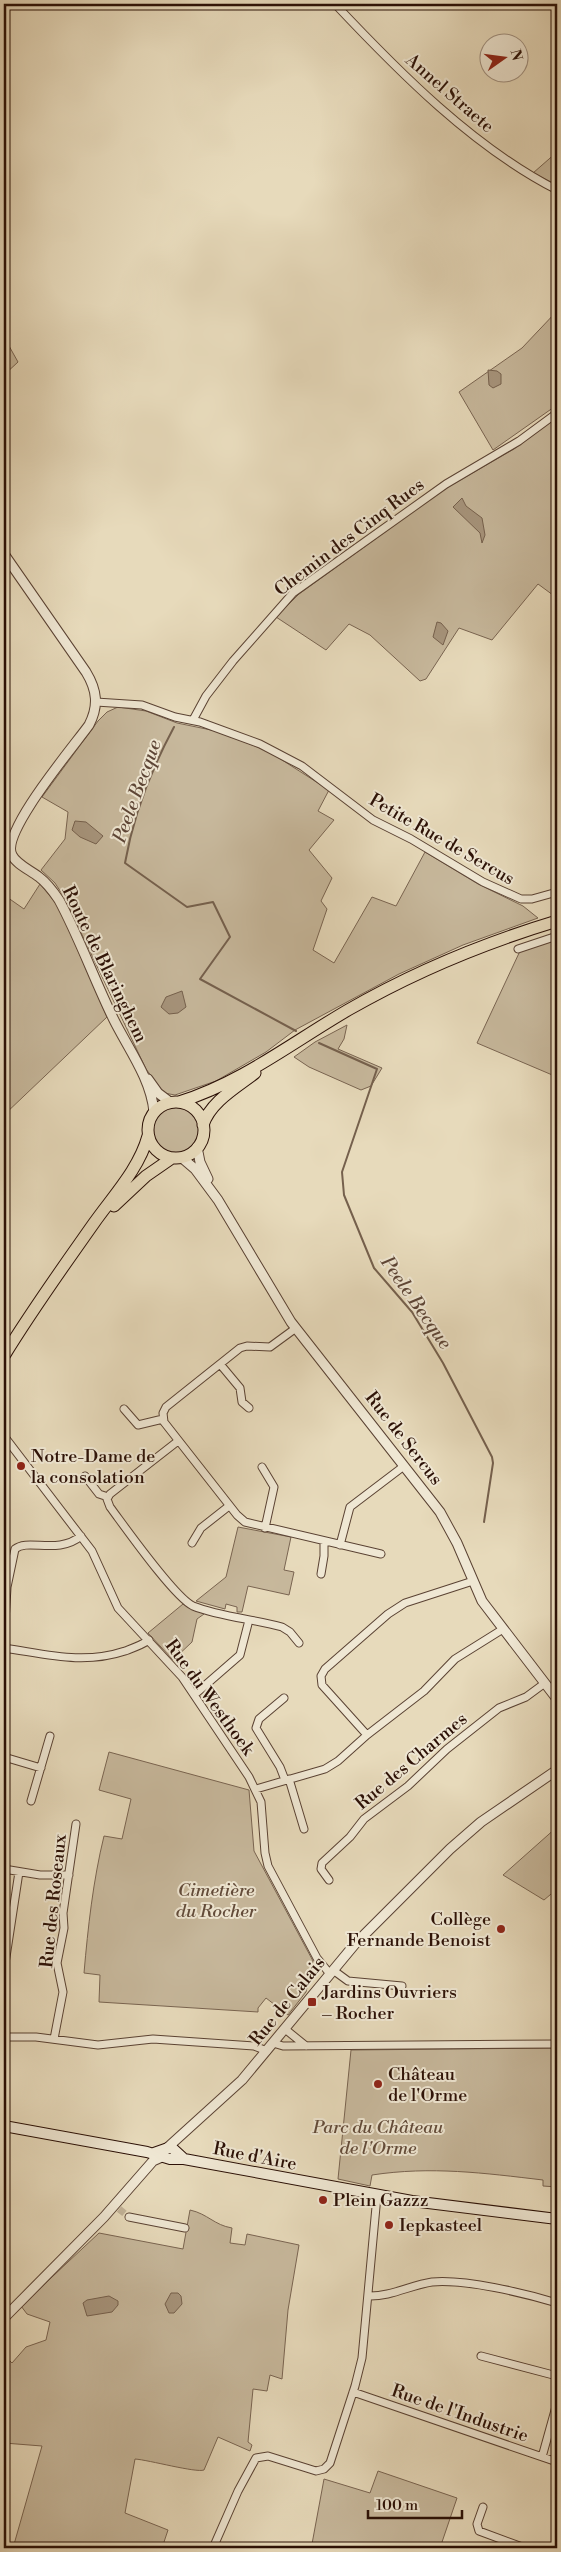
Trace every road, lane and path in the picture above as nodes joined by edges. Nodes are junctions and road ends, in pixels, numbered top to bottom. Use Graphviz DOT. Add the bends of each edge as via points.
graph roads {
  1 [pos="335,4"];
  2 [pos="557,190"];
  3 [pos="557,413"];
  4 [pos="4,554"];
  5 [pos="96,702"];
  6 [pos="193,720"];
  7 [pos="11,855"];
  8 [pos="4,861"];
  9 [pos="557,892"];
  10 [pos="557,921"];
  11 [pos="557,936"];
  12 [pos="518,949"];
  13 [pos="274,1058"];
  14 [pos="139,1067"];
  15 [pos="174,1102"];
  16 [pos="154,1112"];
  17 [pos="203,1125"];
  18 [pos="148,1136"];
  19 [pos="198,1147"];
  20 [pos="177,1157"];
  21 [pos="218,1200"];
  22 [pos="85,1237"];
  23 [pos="296,1328"];
  24 [pos="4,1356"];
  25 [pos="220,1364"];
  26 [pos="249,1408"];
  27 [pos="124,1409"];
  28 [pos="163,1419"];
  29 [pos="4,1436"];
  30 [pos="178,1441"];
  31 [pos="404,1466"];
  32 [pos="262,1467"];
  33 [pos="85,1476"];
  34 [pos="108,1497"];
  35 [pos="229,1506"];
  36 [pos="265,1528"];
  37 [pos="81,1536"];
  38 [pos="324,1541"];
  39 [pos="192,1543"];
  40 [pos="340,1545"];
  41 [pos="381,1554"];
  42 [pos="321,1574"];
  43 [pos="473,1581"];
  44 [pos="250,1620"];
  45 [pos="502,1629"];
  46 [pos="4,1640"];
  47 [pos="149,1640"];
  48 [pos="299,1643"];
  49 [pos="4,1648"];
  50 [pos="545,1683"];
  51 [pos="194,1695"];
  52 [pos="284,1698"];
  53 [pos="557,1699"];
  54 [pos="367,1734"];
  55 [pos="50,1736"];
  56 [pos="4,1757"];
  57 [pos="41,1768"];
  58 [pos="557,1770"];
  59 [pos="287,1779"];
  60 [pos="256,1789"];
  61 [pos="31,1801"];
  62 [pos="76,1824"];
  63 [pos="304,1829"];
  64 [pos="4,1869"];
  65 [pos="19,1872"];
  66 [pos="69,1875"];
  67 [pos="329,1880"];
  68 [pos="5,1952"];
  69 [pos="4,1970"];
  70 [pos="331,1972"];
  71 [pos="402,1986"];
  72 [pos="285,2029"];
  73 [pos="4,2037"];
  74 [pos="54,2040"];
  75 [pos="273,2043"];
  76 [pos="557,2044"];
  77 [pos="306,2046"];
  78 [pos="266,2051"];
  79 [pos="4,2126"];
  80 [pos="165,2155"];
  81 [pos="377,2196"];
  82 [pos="129,2217"];
  83 [pos="557,2219"];
  84 [pos="185,2228"];
  85 [pos="368,2296"];
  86 [pos="557,2303"];
  87 [pos="4,2318"];
  88 [pos="481,2356"];
  89 [pos="557,2376"];
  90 [pos="353,2392"];
  91 [pos="557,2403"];
  92 [pos="542,2457"];
  93 [pos="557,2462"];
  94 [pos="483,2507"];
  95 [pos="213,2548"];
  96 [pos="522,2548"];
  1 -- 2 [label="street, Annel Straete" via="397,68 483,142 521,171"];
  3 -- 6 [label="street, Chemin des Cinq Rues" via="446,484 293,593 233,660"];
  4 -- 5 [label="street" via="86,672"];
  5 -- 6 [label="street, Petite Rue de Sercus" via="142,705"];
  5 -- 7 [label="street" via="89,724 22,818 10,845"];
  6 -- 9 [label="street, Petite Rue de Sercus" via="282,754 373,820 513,897 529,900"];
  7 -- 8 [label="street"];
  7 -- 14 [label="street, Route de Blaringhem" via="42,880 59,900 116,1025"];
  10 -- 13 [label="main road" via="480,947 416,974 339,1015"];
  11 -- 12 [label="street"];
  13 -- 15 [label="main road" via="213,1088"];
  13 -- 17 [label="main road" via="218,1102"];
  14 -- 15 [label="street, Route de Blaringhem" via="158,1093"];
  14 -- 16 [label="street, Route de Blaringhem" via="152,1098"];
  15 -- 16 [label="main road"];
  15 -- 17 [label="main road" via="194,1108"];
  16 -- 18 [label="main road" via="148,1123"];
  17 -- 19 [label="main road" via="203,1137"];
  18 -- 20 [label="main road" via="157,1150"];
  18 -- 22 [label="main road" via="130,1173"];
  19 -- 20 [label="main road"];
  19 -- 21 [label="street, Rue de Sercus" via="200,1162"];
  20 -- 21 [label="street, Rue de Sercus" via="195,1169"];
  20 -- 22 [label="main road" via="136,1184"];
  21 -- 23 [label="street, Rue de Sercus"];
  22 -- 24 [label="main road" via="43,1294"];
  23 -- 25 [label="street" via="270,1347 242,1347"];
  23 -- 31 [label="street, Rue de Sercus"];
  25 -- 26 [label="street" via="240,1388 242,1402"];
  25 -- 28 [label="street" via="166,1407"];
  27 -- 28 [label="street" via="138,1425"];
  28 -- 30 [label="street"];
  29 -- 37 [label="street, Rue du Westhoek"];
  30 -- 34 [label="street"];
  30 -- 35 [label="street"];
  31 -- 40 [label="street" via="350,1507"];
  31 -- 43 [label="street, Rue de Sercus" via="448,1525"];
  32 -- 36 [label="street" via="274,1487"];
  33 -- 34 [label="street" via="99,1494"];
  34 -- 44 [label="street" via="111,1509 181,1597 197,1607"];
  35 -- 36 [label="street" via="245,1522"];
  35 -- 39 [label="street" via="201,1528"];
  36 -- 38 [label="street"];
  37 -- 46 [label="street" via="61,1546 22,1545 15,1549 7,1587"];
  37 -- 47 [label="street, Rue du Westhoek" via="99,1564 118,1608"];
  38 -- 40 [label="street"];
  38 -- 42 [label="street"];
  40 -- 41 [label="street"];
  43 -- 45 [label="street, Rue de Sercus" via="482,1601"];
  43 -- 54 [label="street" via="405,1603 323,1671 324,1688"];
  44 -- 48 [label="street" via="285,1628"];
  44 -- 51 [label="street" via="240,1655"];
  45 -- 50 [label="street, Rue de Sercus"];
  45 -- 54 [label="street" via="455,1659 424,1691"];
  47 -- 49 [label="street" via="98,1658 66,1659"];
  47 -- 51 [label="street, Rue du Westhoek"];
  50 -- 53 [label="street, Rue de Sercus"];
  50 -- 67 [label="street, Rue des Charmes" via="526,1697 492,1713 408,1786 364,1819 350,1838 322,1863"];
  51 -- 60 [label="street, Rue du Westhoek"];
  52 -- 59 [label="street" via="260,1719 256,1728"];
  54 -- 59 [label="street" via="332,1765"];
  55 -- 57 [label="street"];
  56 -- 57 [label="street"];
  57 -- 61 [label="street"];
  58 -- 70 [label="street, Rue de Calais" via="459,1840"];
  59 -- 60 [label="street"];
  59 -- 63 [label="street"];
  60 -- 70 [label="street, Rue du Westhoek" via="263,1810 264,1853 268,1866 317,1958"];
  62 -- 66 [label="street, Rue des Roseaux"];
  64 -- 65 [label="street"];
  65 -- 66 [label="street"];
  65 -- 68 [label="street"];
  66 -- 74 [label="street, Rue des Roseaux" via="57,1966 63,1992"];
  68 -- 69 [label="street"];
  70 -- 71 [label="street" via="348,1981"];
  70 -- 72 [label="street, Rue de Calais"];
  72 -- 75 [label="street, Rue de Calais"];
  72 -- 77 [label="street"];
  73 -- 74 [label="street" via="32,2036"];
  74 -- 78 [label="street" via="103,2045 152,2039 254,2046"];
  75 -- 77 [label="street"];
  75 -- 78 [label="street, Rue de Calais"];
  76 -- 77 [label="street"];
  78 -- 80 [label="street, Rue de Calais" via="237,2085"];
  79 -- 80 [label="main road, Rue d'Aire"];
  80 -- 81 [label="main road, Rue d'Aire"];
  80 -- 87 [label="street"];
  81 -- 83 [label="main road, Rue d'Aire"];
  81 -- 85 [label="street"];
  82 -- 84 [label="street"];
  85 -- 86 [label="street" via="445,2282 516,2292"];
  85 -- 90 [label="street" via="363,2352"];
  88 -- 89 [label="street"];
  90 -- 92 [label="street, Rue de l'Industrie"];
  90 -- 95 [label="street" via="328,2465 322,2470 313,2470 268,2456 256,2458"];
  91 -- 92 [label="street"];
  92 -- 93 [label="street, Rue de l'Industrie"];
  94 -- 96 [label="street" via="478,2528"];
}
